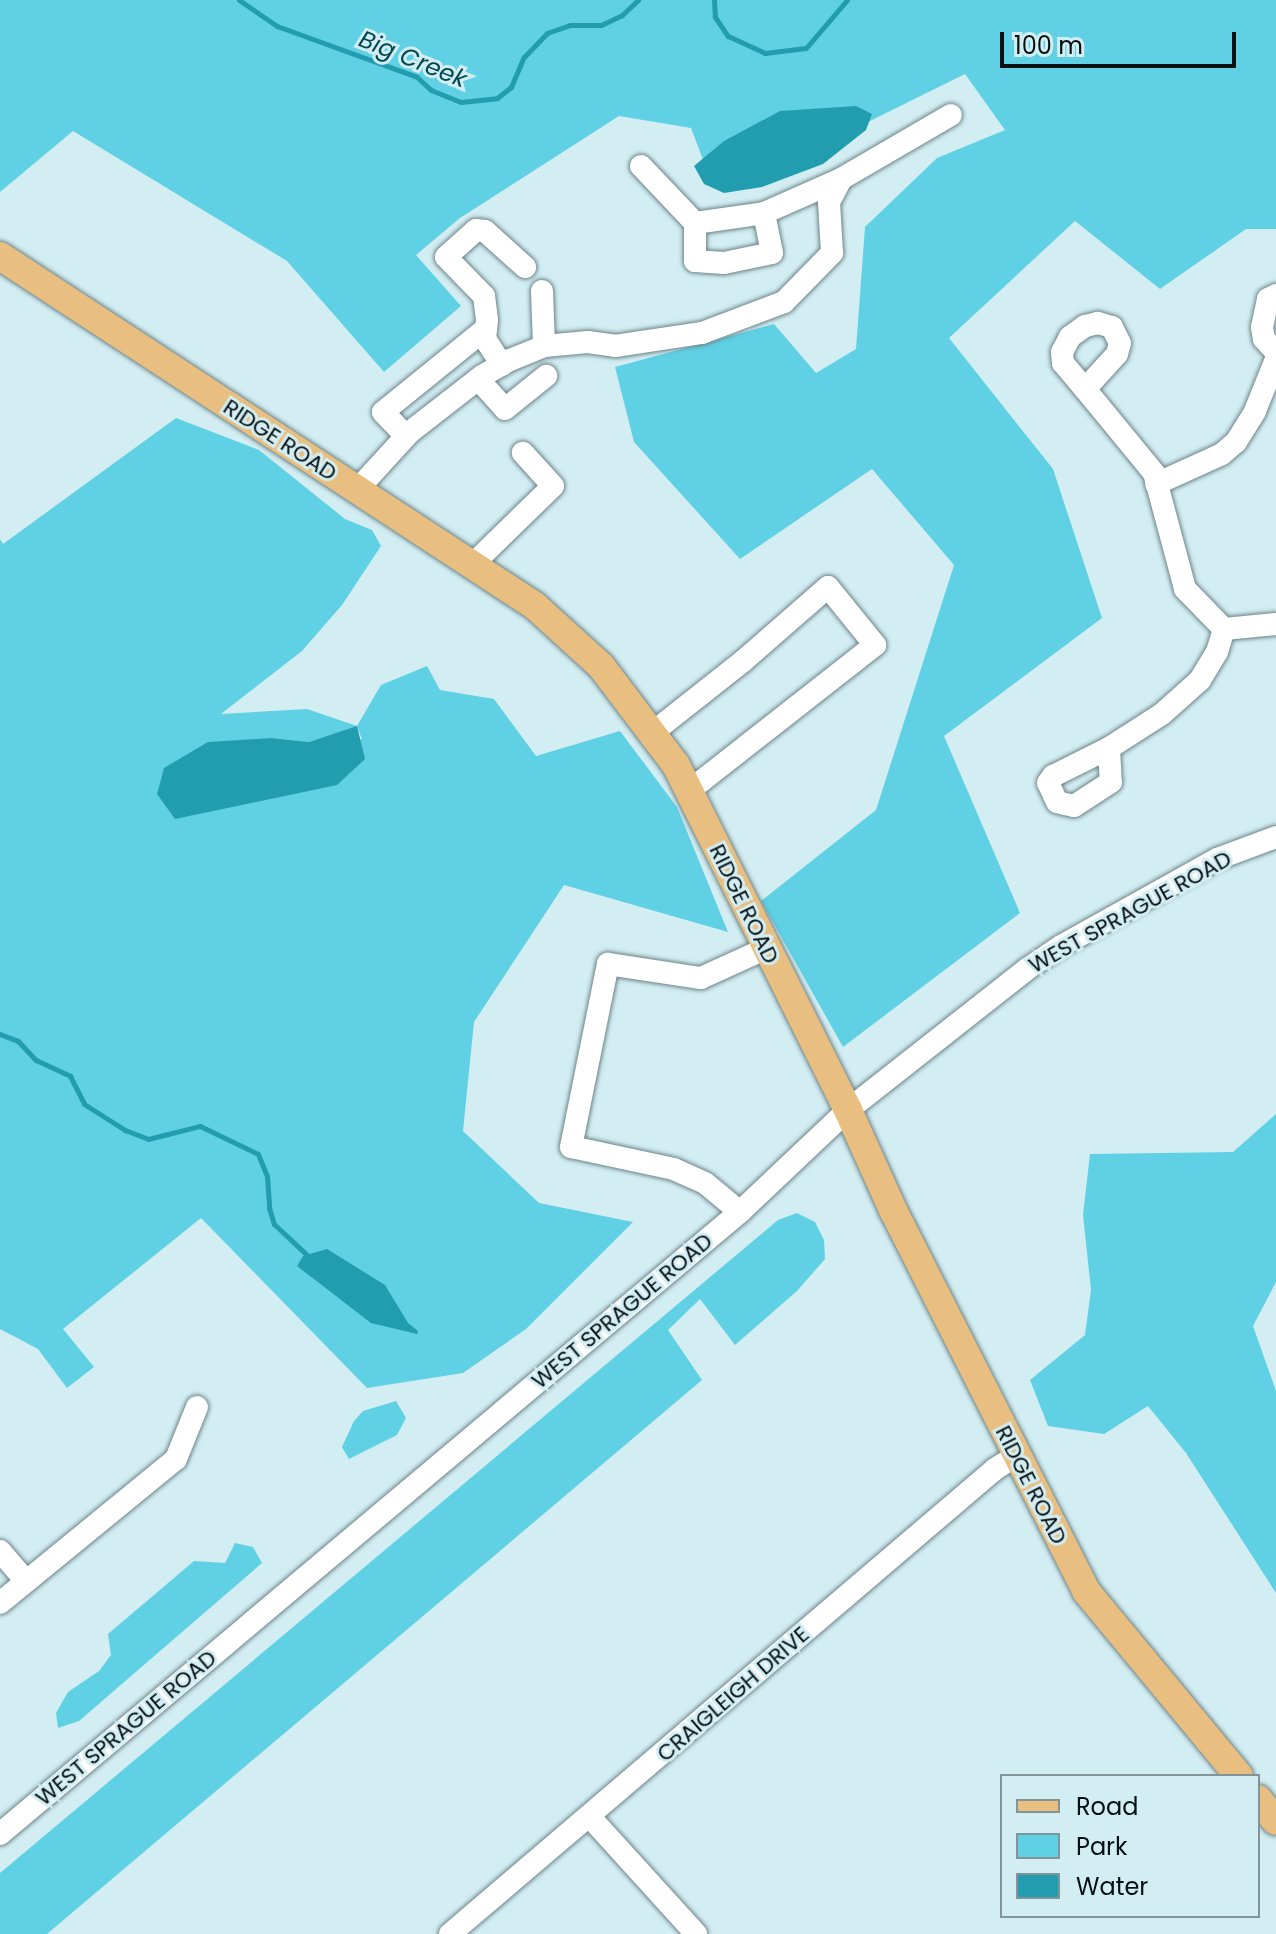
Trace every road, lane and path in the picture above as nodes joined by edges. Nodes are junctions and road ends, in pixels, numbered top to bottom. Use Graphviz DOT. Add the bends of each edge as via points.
graph roads {
  1 [pos="951,115"];
  2 [pos="641,166"];
  3 [pos="841,179"];
  4 [pos="764,213"];
  5 [pos="695,223"];
  6 [pos="0,256"];
  7 [pos="525,267"];
  8 [pos="542,291"];
  9 [pos="1276,295"];
  10 [pos="483,331"];
  11 [pos="544,346"];
  12 [pos="1276,352"];
  13 [pos="1276,359"];
  14 [pos="502,365"];
  15 [pos="546,376"];
  16 [pos="478,379"];
  17 [pos="1085,389"];
  18 [pos="406,436"];
  19 [pos="523,453"];
  20 [pos="1156,484"];
  21 [pos="357,490"];
  22 [pos="472,565"];
  23 [pos="1276,624"];
  24 [pos="1224,629"];
  25 [pos="652,733"];
  26 [pos="1109,748"];
  27 [pos="689,791"];
  28 [pos="1276,837"];
  29 [pos="765,949"];
  30 [pos="848,1110"];
  31 [pos="740,1212"];
  32 [pos="197,1407"];
  33 [pos="1016,1456"];
  34 [pos="0,1551"];
  35 [pos="26,1581"];
  36 [pos="0,1603"];
  37 [pos="1237,1774"];
  38 [pos="1260,1801"];
  39 [pos="590,1817"];
  40 [pos="1276,1821"];
  41 [pos="0,1834"];
  42 [pos="450,1934"];
  43 [pos="696,1934"];
  1 -- 3 [label="street"];
  2 -- 5 [label="street"];
  3 -- 4 [label="street"];
  3 -- 11 [label="street" via="829,202 832,253 784,302 702,333 663,341"];
  4 -- 5 [label="street"];
  4 -- 5 [label="street" via="772,253 724,263 695,261"];
  6 -- 21 [label="main road, RIDGE ROAD"];
  7 -- 10 [label="street" via="485,231 476,230 446,257 484,296"];
  8 -- 11 [label="street"];
  9 -- 12 [label="street" via="1268,299 1262,327 1264,339"];
  10 -- 14 [label="street"];
  10 -- 18 [label="street" via="383,412"];
  11 -- 14 [label="street"];
  13 -- 20 [label="street" via="1236,442 1222,454"];
  14 -- 16 [label="street"];
  15 -- 16 [label="street" via="505,409"];
  16 -- 18 [label="street"];
  17 -- 20 [label="street" via="1154,473"];
  18 -- 21 [label="street"];
  19 -- 22 [label="street" via="553,486"];
  20 -- 24 [label="street" via="1185,589"];
  21 -- 22 [label="main road, RIDGE ROAD"];
  22 -- 25 [label="main road, RIDGE ROAD" via="535,606 601,666"];
  23 -- 24 [label="street"];
  24 -- 26 [label="street" via="1200,680 1162,714"];
  25 -- 27 [label="main road, RIDGE ROAD"];
  25 -- 27 [label="street" via="828,587 875,645"];
  27 -- 29 [label="main road, RIDGE ROAD"];
  28 -- 30 [label="street, WEST SPRAGUE ROAD" via="1217,859 1061,946"];
  29 -- 30 [label="main road, RIDGE ROAD"];
  29 -- 31 [label="street" via="701,978 608,964 571,1147 674,1169 705,1183"];
  30 -- 31 [label="street, WEST SPRAGUE ROAD"];
  30 -- 33 [label="main road, RIDGE ROAD"];
  31 -- 41 [label="street, WEST SPRAGUE ROAD"];
  32 -- 35 [label="street" via="176,1459"];
  33 -- 37 [label="main road, RIDGE ROAD" via="1086,1591"];
  33 -- 39 [label="street, CRAIGLEIGH DRIVE"];
  34 -- 35 [label="street"];
  35 -- 36 [label="street"];
  38 -- 40 [label="main road"];
  39 -- 42 [label="street, CRAIGLEIGH DRIVE"];
  39 -- 43 [label="street"];
}
